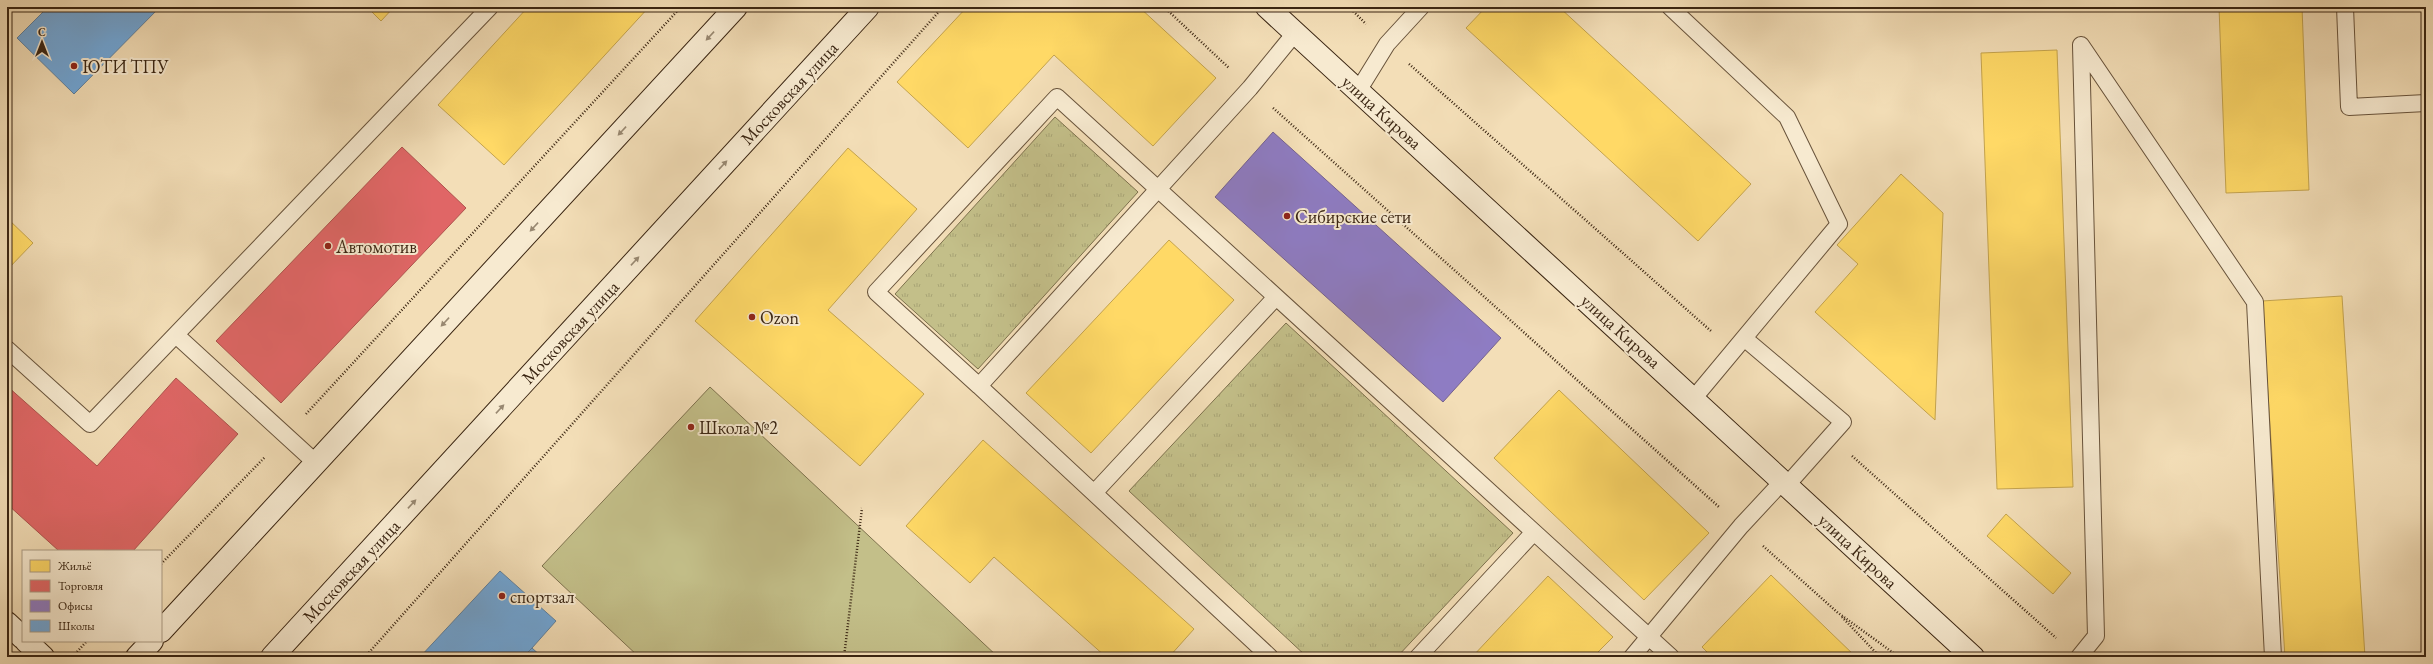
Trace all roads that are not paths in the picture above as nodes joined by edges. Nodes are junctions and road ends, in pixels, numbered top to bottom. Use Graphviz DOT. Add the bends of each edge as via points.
graph roads {
  1 [pos="490,7"];
  2 [pos="736,7"];
  3 [pos="868,7"];
  4 [pos="1267,7"];
  5 [pos="1421,7"];
  6 [pos="1670,7"];
  7 [pos="2346,7"];
  8 [pos="1295,33"];
  9 [pos="1358,91"];
  10 [pos="2426,103"];
  11 [pos="1158,189"];
  12 [pos="1276,297"];
  13 [pos="176,335"];
  14 [pos="1744,338"];
  15 [pos="7,349"];
  16 [pos="979,386"];
  17 [pos="1694,398"];
  18 [pos="316,462"];
  19 [pos="1785,484"];
  20 [pos="1094,493"];
  21 [pos="1534,532"];
  22 [pos="7,623"];
  23 [pos="162,630"];
  24 [pos="22,637"];
  25 [pos="1649,637"];
  26 [pos="27,642"];
  27 [pos="151,642"];
  28 [pos="43,657"];
  29 [pos="137,657"];
  30 [pos="272,657"];
  31 [pos="1270,657"];
  32 [pos="1418,657"];
  33 [pos="1632,657"];
  34 [pos="1671,657"];
  35 [pos="1973,657"];
  36 [pos="2079,657"];
  37 [pos="2273,657"];
  1 -- 13 [label="lane"];
  2 -- 18 [label="main road, one-way"];
  30 -- 3 [label="main road, Московская улица, one-way"];
  4 -- 8 [label="main road, улица Кирова"];
  5 -- 9 [label="lane" via="1387,44"];
  6 -- 14 [label="lane" via="1787,117 1839,224"];
  7 -- 10 [label="lane" via="2349,107"];
  8 -- 9 [label="main road, улица Кирова"];
  8 -- 11 [label="lane" via="1250,88"];
  9 -- 17 [label="main road, улица Кирова"];
  11 -- 12 [label="lane"];
  11 -- 16 [label="lane"];
  11 -- 16 [label="lane" via="1057,98 876,292"];
  12 -- 20 [label="lane"];
  12 -- 21 [label="lane"];
  13 -- 15 [label="lane" via="90,424"];
  13 -- 18 [label="lane"];
  14 -- 17 [label="lane"];
  14 -- 19 [label="lane" via="1843,422"];
  16 -- 20 [label="lane"];
  17 -- 19 [label="main road, улица Кирова"];
  18 -- 23 [label="main road"];
  19 -- 25 [label="lane" via="1741,526"];
  19 -- 35 [label="main road, улица Кирова"];
  20 -- 31 [label="lane"];
  21 -- 25 [label="lane"];
  21 -- 32 [label="lane"];
  22 -- 24 [label="main road"];
  25 -- 33 [label="lane"];
  25 -- 34 [label="lane"];
  26 -- 28 [label="main road"];
  27 -- 29 [label="main road"];
  36 -- 37 [label="lane" via="2096,636 2081,45 2255,302"];
}
